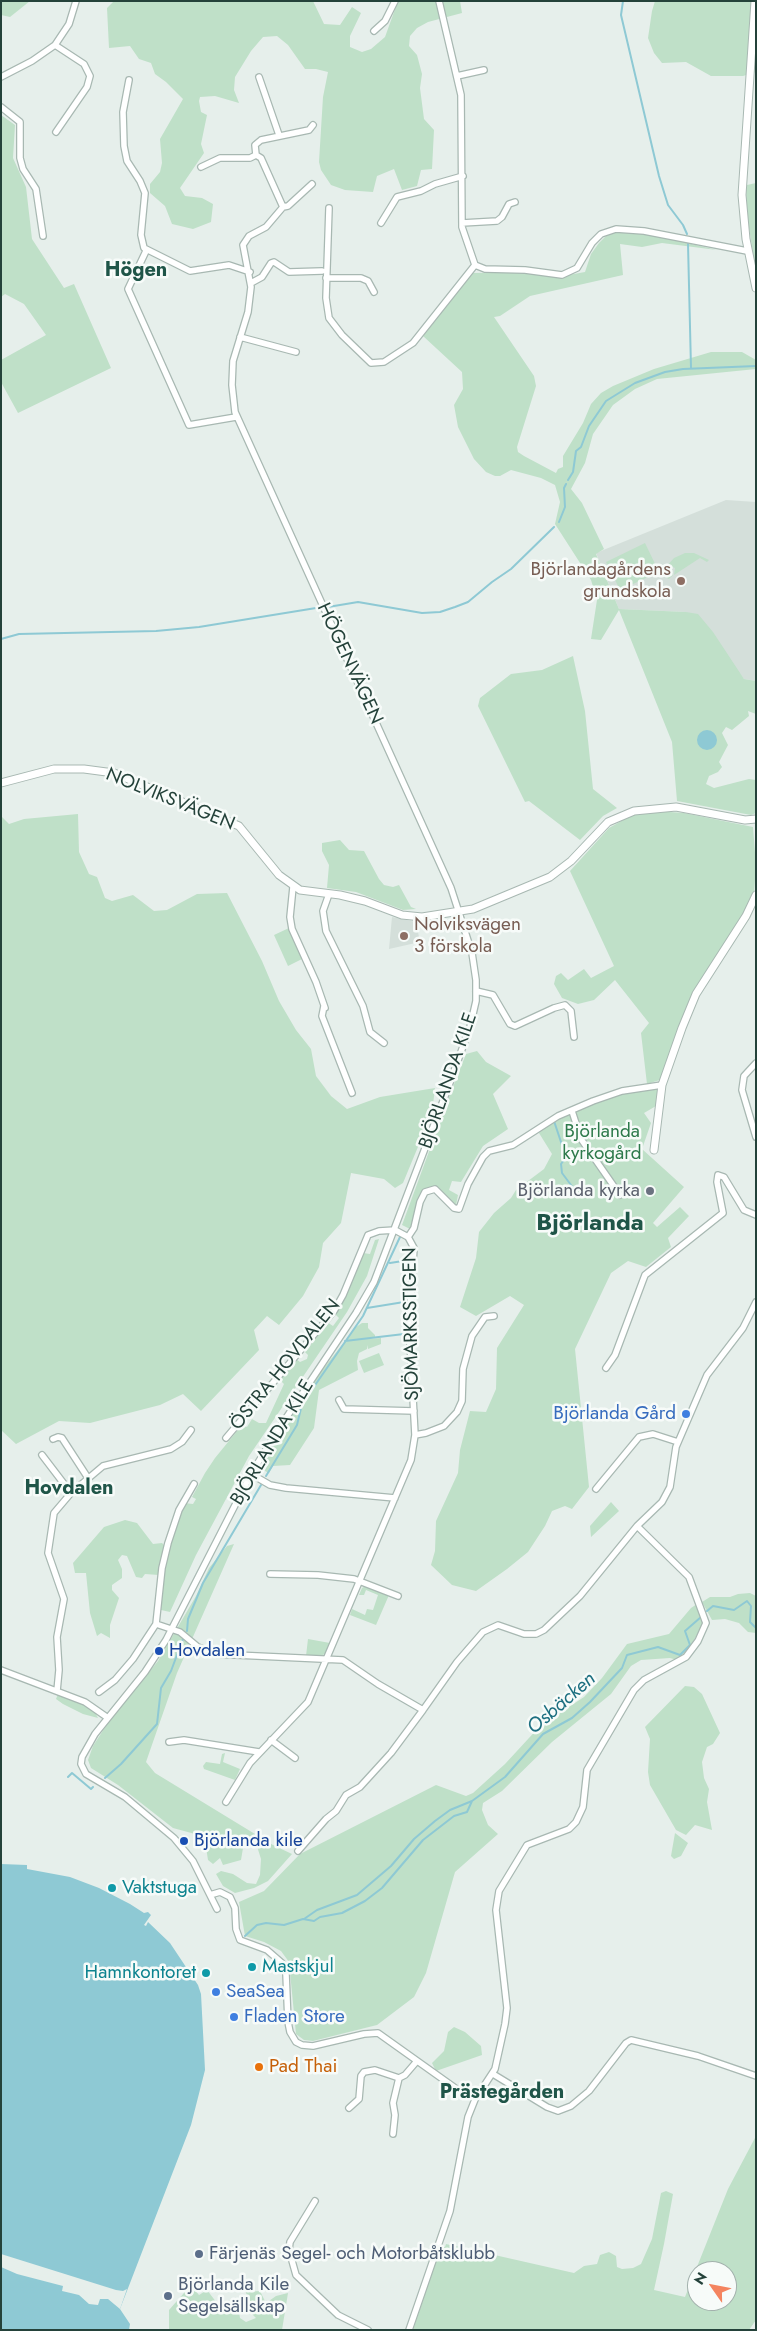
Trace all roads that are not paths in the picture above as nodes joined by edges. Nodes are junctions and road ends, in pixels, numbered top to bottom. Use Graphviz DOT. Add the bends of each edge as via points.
graph roads {
  1 [pos="76,1"];
  2 [pos="395,1"];
  3 [pos="439,1"];
  4 [pos="755,1"];
  5 [pos="374,31"];
  6 [pos="55,45"];
  7 [pos="484,70"];
  8 [pos="457,76"];
  9 [pos="1,77"];
  10 [pos="260,78"];
  11 [pos="129,80"];
  12 [pos="1,107"];
  13 [pos="313,125"];
  14 [pos="56,132"];
  15 [pos="279,135"];
  16 [pos="256,155"];
  17 [pos="202,167"];
  18 [pos="463,176"];
  19 [pos="312,184"];
  20 [pos="515,202"];
  21 [pos="283,207"];
  22 [pos="329,208"];
  23 [pos="381,223"];
  24 [pos="462,223"];
  25 [pos="44,236"];
  26 [pos="146,251"];
  27 [pos="748,251"];
  28 [pos="475,265"];
  29 [pos="322,271"];
  30 [pos="250,272"];
  31 [pos="326,278"];
  32 [pos="251,283"];
  33 [pos="756,288"];
  34 [pos="374,292"];
  35 [pos="240,337"];
  36 [pos="296,352"];
  37 [pos="236,417"];
  38 [pos="1,782"];
  39 [pos="756,819"];
  40 [pos="293,887"];
  41 [pos="329,894"];
  42 [pos="756,895"];
  43 [pos="460,913"];
  44 [pos="476,991"];
  45 [pos="574,1037"];
  46 [pos="384,1043"];
  47 [pos="756,1062"];
  48 [pos="662,1085"];
  49 [pos="352,1093"];
  50 [pos="572,1112"];
  51 [pos="756,1137"];
  52 [pos="654,1150"];
  53 [pos="620,1195"];
  54 [pos="756,1215"];
  55 [pos="395,1230"];
  56 [pos="408,1237"];
  57 [pos="756,1302"];
  58 [pos="494,1316"];
  59 [pos="606,1368"];
  60 [pos="339,1400"];
  61 [pos="414,1412"];
  62 [pos="191,1430"];
  63 [pos="414,1435"];
  64 [pos="226,1438"];
  65 [pos="52,1439"];
  66 [pos="678,1442"];
  67 [pos="42,1455"];
  68 [pos="251,1474"];
  69 [pos="88,1478"];
  70 [pos="194,1484"];
  71 [pos="596,1489"];
  72 [pos="71,1493"];
  73 [pos="395,1498"];
  74 [pos="637,1526"];
  75 [pos="270,1574"];
  76 [pos="359,1581"];
  77 [pos="398,1596"];
  78 [pos="156,1624"];
  79 [pos="173,1628"];
  80 [pos="327,1659"];
  81 [pos="1,1670"];
  82 [pos="57,1691"];
  83 [pos="99,1692"];
  84 [pos="423,1710"];
  85 [pos="108,1718"];
  86 [pos="271,1740"];
  87 [pos="169,1742"];
  88 [pos="260,1752"];
  89 [pos="295,1758"];
  90 [pos="226,1802"];
  91 [pos="298,1851"];
  92 [pos="210,1895"];
  93 [pos="217,1909"];
  94 [pos="416,2061"];
  95 [pos="493,2074"];
  96 [pos="756,2076"];
  97 [pos="399,2078"];
  98 [pos="476,2097"];
  99 [pos="349,2108"];
  100 [pos="393,2134"];
  101 [pos="315,2201"];
  102 [pos="368,2330"];
  103 [pos="409,2330"];
  1 -- 6 [label="street" via="69,24"];
  2 -- 5 [label="street" via="385,20"];
  3 -- 8 [label="street"];
  4 -- 27 [label="street" via="742,176"];
  6 -- 9 [label="street"];
  6 -- 14 [label="street" via="84,64 90,76 85,90"];
  7 -- 8 [label="street"];
  8 -- 18 [label="street" via="462,116"];
  10 -- 15 [label="street"];
  11 -- 26 [label="street" via="123,112 124,146 128,162 145,193 141,243"];
  12 -- 25 [label="street" via="20,122 20,158 36,189"];
  13 -- 15 [label="street" via="309,130"];
  15 -- 16 [label="street" via="257,141"];
  16 -- 17 [label="street" via="220,158"];
  16 -- 21 [label="street" via="261,158"];
  18 -- 23 [label="street" via="397,197"];
  18 -- 24 [label="street"];
  19 -- 21 [label="street, HÖGENVÄGEN"];
  20 -- 24 [label="street" via="509,204 502,218"];
  21 -- 30 [label="street, HÖGENVÄGEN" via="267,226 246,238 244,252"];
  22 -- 31 [label="street"];
  24 -- 28 [label="street"];
  26 -- 30 [label="street" via="190,271 229,265"];
  26 -- 37 [label="street" via="128,289 189,425"];
  27 -- 28 [label="street" via="644,231 616,229 601,234 581,265 562,275 485,269"];
  27 -- 33 [label="street"];
  28 -- 31 [label="street" via="413,343 394,357 377,363 366,360 334,326 327,310"];
  29 -- 32 [label="street" via="289,272 274,262 262,277"];
  30 -- 32 [label="street, HÖGENVÄGEN"];
  31 -- 34 [label="street" via="361,278 368,281"];
  32 -- 35 [label="street, HÖGENVÄGEN" via="248,312"];
  35 -- 36 [label="street"];
  35 -- 37 [label="street, HÖGENVÄGEN" via="232,375"];
  37 -- 43 [label="street, HÖGENVÄGEN" via="426,831"];
  38 -- 40 [label="street, NOLVIKSVÄGEN" via="54,769 100,771 122,776 239,826 261,856"];
  39 -- 43 [label="street" via="745,820 676,807 657,807 621,815 604,826 571,861 550,877"];
  40 -- 41 [label="street"];
  40 -- 49 [label="street" via="292,929 325,1007 322,1016"];
  41 -- 43 [label="street" via="365,901 411,917"];
  41 -- 46 [label="street" via="323,911 326,931 363,1006 370,1032"];
  42 -- 48 [label="street" via="713,972 696,994"];
  43 -- 44 [label="street, BJÖRLANDA KILE" via="475,965"];
  44 -- 45 [label="street" via="493,995 510,1024 515,1026 565,1005 571,1011"];
  44 -- 55 [label="street, BJÖRLANDA KILE" via="470,1027"];
  47 -- 51 [label="street" via="744,1076 742,1090"];
  48 -- 50 [label="street" via="622,1091"];
  48 -- 52 [label="street"];
  50 -- 53 [label="street" via="581,1139"];
  50 -- 56 [label="street" via="558,1116 513,1145 489,1151 468,1184 459,1209 454,1208 439,1191 428,1190 422,1195 414,1228"];
  54 -- 59 [label="street" via="744,1210 724,1177 718,1174 716,1182 724,1213 646,1275 616,1352"];
  55 -- 56 [label="street"];
  55 -- 64 [label="street, ÖSTRA HOVDALEN" via="379,1230 368,1235 334,1311"];
  55 -- 68 [label="street, BJÖRLANDA KILE" via="364,1300"];
  56 -- 61 [label="street, SJÖMARKSSTIGEN" via="414,1248 409,1323"];
  57 -- 66 [label="street" via="743,1328 707,1375"];
  58 -- 63 [label="street" via="485,1317 472,1336 466,1354 462,1401 457,1412 444,1426"];
  60 -- 61 [label="street, SJÖMARKSSTIGEN" via="344,1409"];
  61 -- 63 [label="street, SJÖMARKSSTIGEN"];
  62 -- 69 [label="street" via="182,1442 170,1449 103,1466"];
  63 -- 73 [label="street, SJÖMARKSSTIGEN" via="411,1460"];
  65 -- 69 [label="street" via="62,1438"];
  66 -- 71 [label="street" via="653,1434 640,1437"];
  66 -- 74 [label="street" via="668,1493"];
  67 -- 72 [label="street"];
  68 -- 73 [label="street" via="286,1488"];
  68 -- 79 [label="street, BJÖRLANDA KILE"];
  69 -- 72 [label="street"];
  70 -- 78 [label="street" via="179,1510 168,1543"];
  72 -- 82 [label="street" via="54,1513 48,1554 64,1599 57,1637"];
  73 -- 76 [label="street, SJÖMARKSSTIGEN"];
  74 -- 84 [label="street" via="580,1596 544,1630 524,1634 498,1625 483,1632"];
  74 -- 95 [label="street" via="690,1577 706,1623 686,1657 644,1680 634,1690 588,1770 583,1807 576,1822 568,1829 527,1845 497,1897 496,1925 507,2008"];
  75 -- 76 [label="street"];
  76 -- 77 [label="street"];
  76 -- 80 [label="street, SJÖMARKSSTIGEN"];
  78 -- 79 [label="street"];
  78 -- 83 [label="street" via="133,1659 107,1688"];
  79 -- 80 [label="street" via="214,1654"];
  79 -- 85 [label="street, BJÖRLANDA KILE" via="153,1662"];
  80 -- 84 [label="street" via="347,1661 378,1684"];
  80 -- 86 [label="street, SJÖMARKSSTIGEN" via="304,1708"];
  81 -- 82 [label="street"];
  82 -- 85 [label="street" via="85,1702"];
  84 -- 91 [label="street" via="401,1742 371,1776 346,1796 336,1812"];
  85 -- 92 [label="street, BJÖRLANDA KILE" via="82,1756 84,1772 125,1797 174,1838 193,1861"];
  86 -- 88 [label="street, SJÖMARKSSTIGEN"];
  86 -- 89 [label="street"];
  87 -- 88 [label="street" via="184,1740"];
  88 -- 90 [label="street, SJÖMARKSSTIGEN"];
  92 -- 93 [label="street, BJÖRLANDA KILE"];
  92 -- 94 [label="street" via="220,1892 230,1897 240,1940 267,1950 282,1963 286,1974 288,2022 296,2042 313,2046 376,2032"];
  94 -- 97 [label="street"];
  94 -- 98 [label="street" via="458,2090"];
  95 -- 96 [label="street" via="558,2111 571,2106 589,2091 631,2040 698,2056"];
  95 -- 98 [label="street"];
  97 -- 99 [label="street" via="375,2070 364,2072 359,2099"];
  97 -- 100 [label="street" via="393,2103"];
  98 -- 103 [label="street" via="466,2125 450,2211"];
  101 -- 102 [label="street" via="290,2242 296,2275 338,2315"];
}
